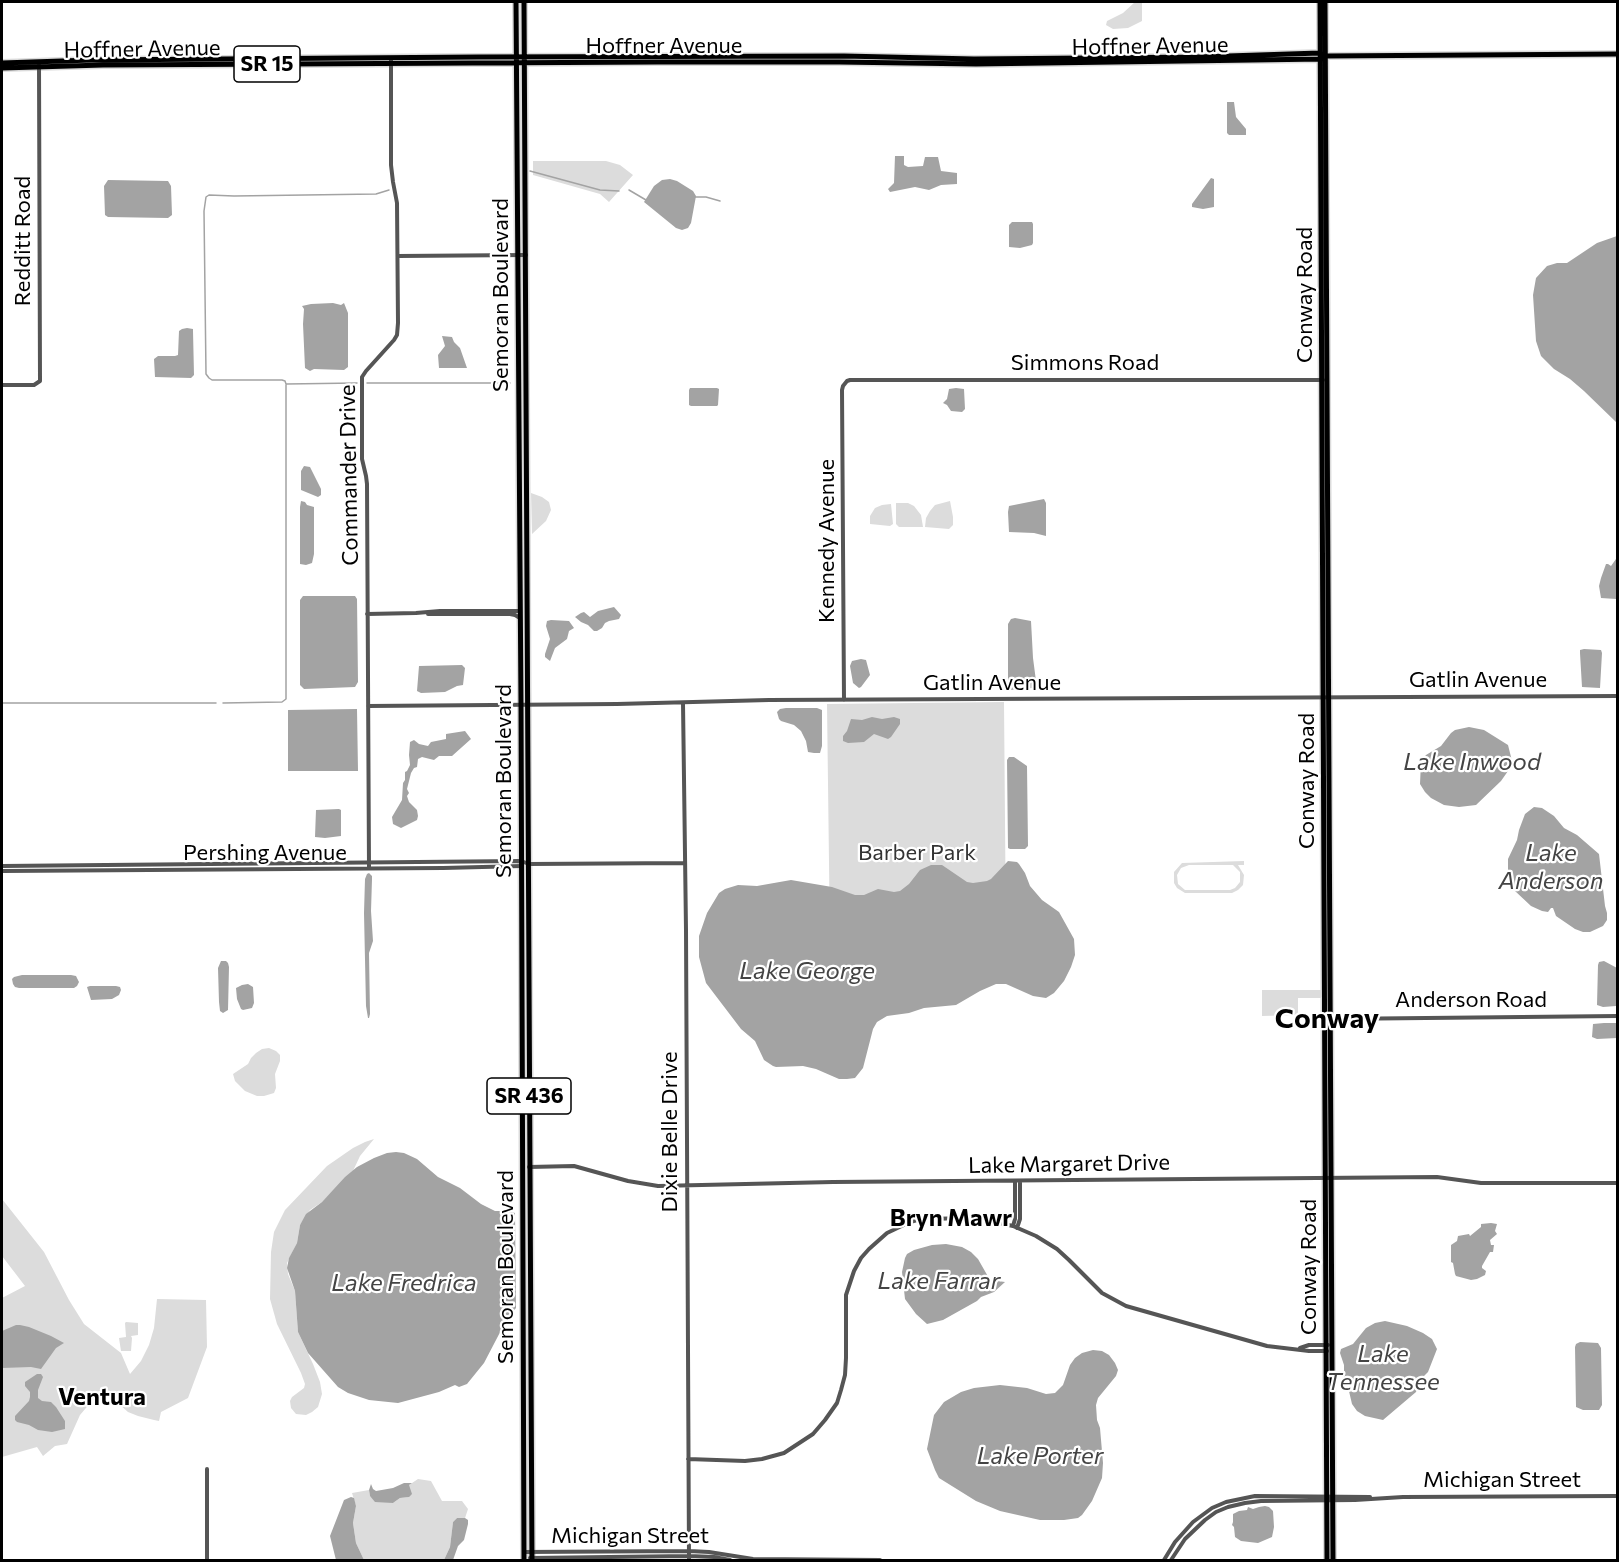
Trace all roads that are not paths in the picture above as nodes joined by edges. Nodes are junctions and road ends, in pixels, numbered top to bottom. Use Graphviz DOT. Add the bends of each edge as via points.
graph roads {
  1 [pos="516,2"];
  2 [pos="524,2"];
  3 [pos="1320,2"];
  4 [pos="1325,2"];
  5 [pos="1617,54"];
  6 [pos="808,56"];
  7 [pos="1322,56"];
  8 [pos="684,57"];
  9 [pos="870,57"];
  10 [pos="244,59"];
  11 [pos="280,59"];
  12 [pos="1198,59"];
  13 [pos="516,60"];
  14 [pos="524,60"];
  15 [pos="391,61"];
  16 [pos="1071,61"];
  17 [pos="159,62"];
  18 [pos="648,62"];
  19 [pos="782,62"];
  20 [pos="839,62"];
  21 [pos="963,62"];
  22 [pos="2,63"];
  23 [pos="39,64"];
  24 [pos="250,64"];
  25 [pos="214,65"];
  26 [pos="2,68"];
  27 [pos="1323,131"];
  28 [pos="517,158"];
  29 [pos="525,173"];
  30 [pos="518,255"];
  31 [pos="526,255"];
  32 [pos="398,256"];
  33 [pos="518,344"];
  34 [pos="526,361"];
  35 [pos="518,362"];
  36 [pos="526,378"];
  37 [pos="1324,380"];
  38 [pos="845,383"];
  39 [pos="2,385"];
  40 [pos="1322,492"];
  41 [pos="1327,513"];
  42 [pos="1322,519"];
  43 [pos="1328,536"];
  44 [pos="1322,557"];
  45 [pos="1328,571"];
  46 [pos="519,591"];
  47 [pos="1323,608"];
  48 [pos="528,610"];
  49 [pos="367,614"];
  50 [pos="520,614"];
  51 [pos="1328,622"];
  52 [pos="528,628"];
  53 [pos="1617,696"];
  54 [pos="1326,697"];
  55 [pos="844,700"];
  56 [pos="683,704"];
  57 [pos="521,705"];
  58 [pos="529,705"];
  59 [pos="368,706"];
  60 [pos="1323,820"];
  61 [pos="1329,835"];
  62 [pos="1323,843"];
  63 [pos="1329,859"];
  64 [pos="685,863"];
  65 [pos="521,864"];
  66 [pos="529,864"];
  67 [pos="2,866"];
  68 [pos="369,866"];
  69 [pos="2,872"];
  70 [pos="1324,909"];
  71 [pos="1329,926"];
  72 [pos="521,944"];
  73 [pos="529,959"];
  74 [pos="521,999"];
  75 [pos="529,1015"];
  76 [pos="1617,1016"];
  77 [pos="1327,1018"];
  78 [pos="521,1039"];
  79 [pos="1324,1061"];
  80 [pos="529,1064"];
  81 [pos="1330,1074"];
  82 [pos="522,1167"];
  83 [pos="530,1167"];
  84 [pos="1327,1178"];
  85 [pos="1017,1181"];
  86 [pos="1617,1183"];
  87 [pos="687,1185"];
  88 [pos="1015,1227"];
  89 [pos="522,1239"];
  90 [pos="530,1261"];
  91 [pos="1328,1348"];
  92 [pos="1326,1389"];
  93 [pos="1331,1412"];
  94 [pos="688,1460"];
  95 [pos="207,1469"];
  96 [pos="1617,1496"];
  97 [pos="1330,1498"];
  98 [pos="689,1556"];
  99 [pos="524,1557"];
  100 [pos="532,1557"];
  101 [pos="207,1560"];
  102 [pos="730,1560"];
  103 [pos="853,1560"];
  104 [pos="880,1560"];
  105 [pos="1164,1560"];
  106 [pos="1171,1560"];
  107 [pos="1327,1560"];
  108 [pos="1333,1560"];
  1 -- 13 [label="main road, Semoran Boulevard / SR 436"];
  2 -- 14 [label="main road, Semoran Boulevard / SR 436"];
  3 -- 7 [label="main road, Conway Road"];
  4 -- 7 [label="main road, Conway Road"];
  5 -- 7 [label="main road, Hoffner Avenue"];
  6 -- 8 [label="main road, Hoffner Avenue / SR 15"];
  6 -- 9 [label="main road, Hoffner Avenue / SR 15"];
  6 -- 19 [label="main road"];
  7 -- 12 [label="main road, Hoffner Avenue / SR 15"];
  7 -- 12 [label="main road, Hoffner Avenue"];
  7 -- 27 [label="main road, Conway Road"];
  7 -- 27 [label="main road, Conway Road"];
  8 -- 14 [label="main road, Hoffner Avenue / SR 15"];
  8 -- 18 [label="main road"];
  9 -- 20 [label="main road" via="844,58"];
  9 -- 21 [label="main road, Hoffner Avenue / SR 15"];
  10 -- 11 [label="main road, Hoffner Avenue / SR 15"];
  10 -- 17 [label="main road, Hoffner Avenue / SR 15"];
  10 -- 25 [label="main road"];
  11 -- 15 [label="main road, Hoffner Avenue / SR 15"];
  11 -- 24 [label="main road"];
  12 -- 16 [label="main road, Hoffner Avenue / SR 15"];
  12 -- 16 [label="main road, Hoffner Avenue / SR 15" via="1095,57"];
  13 -- 14 [label="main road, Hoffner Avenue / SR 15"];
  13 -- 15 [label="main road, Hoffner Avenue / SR 15"];
  13 -- 28 [label="main road, Semoran Boulevard / SR 436"];
  14 -- 18 [label="main road, Hoffner Avenue / SR 15"];
  14 -- 29 [label="main road, Semoran Boulevard / SR 436"];
  15 -- 24 [label="main road, Hoffner Avenue / SR 15"];
  15 -- 32 [label="street, Commander Drive" via="391,165 397,203"];
  16 -- 21 [label="main road, Hoffner Avenue / SR 15"];
  16 -- 21 [label="main road, Hoffner Avenue / SR 15"];
  17 -- 23 [label="main road, Hoffner Avenue / SR 15"];
  17 -- 23 [label="main road, Hoffner Avenue / SR 15"];
  17 -- 25 [label="main road, Hoffner Avenue / SR 15"];
  18 -- 19 [label="main road, Hoffner Avenue / SR 15"];
  19 -- 20 [label="main road, Hoffner Avenue / SR 15"];
  20 -- 21 [label="main road, Hoffner Avenue / SR 15"];
  22 -- 23 [label="main road, Hoffner Avenue / SR 15"];
  23 -- 26 [label="main road, Hoffner Avenue / SR 15"];
  23 -- 39 [label="street, Redditt Road" via="40,381 34,385"];
  24 -- 25 [label="main road, Hoffner Avenue / SR 15"];
  27 -- 37 [label="main road, Conway Road"];
  27 -- 37 [label="main road, Conway Road"];
  28 -- 29 [label="main road"];
  28 -- 30 [label="main road, Semoran Boulevard / SR 436"];
  29 -- 31 [label="main road, Semoran Boulevard / SR 436"];
  30 -- 31 [label="street"];
  30 -- 32 [label="street"];
  30 -- 33 [label="main road, Semoran Boulevard / SR 436"];
  31 -- 34 [label="main road, Semoran Boulevard / SR 436"];
  32 -- 49 [label="street, Commander Drive" via="397,335 362,381"];
  33 -- 34 [label="main road"];
  33 -- 35 [label="main road, Semoran Boulevard / SR 436"];
  34 -- 36 [label="main road, Semoran Boulevard / SR 436"];
  35 -- 36 [label="main road" via="525,369"];
  35 -- 46 [label="main road, Semoran Boulevard / SR 436"];
  36 -- 48 [label="main road, Semoran Boulevard / SR 436"];
  37 -- 38 [label="street, Simmons Road"];
  37 -- 40 [label="main road, Conway Road"];
  37 -- 41 [label="main road, Conway Road"];
  38 -- 55 [label="street, Kennedy Avenue"];
  40 -- 41 [label="main road"];
  40 -- 42 [label="main road, Conway Road"];
  41 -- 43 [label="main road, Conway Road"];
  42 -- 43 [label="main road"];
  42 -- 44 [label="main road, Conway Road"];
  43 -- 45 [label="main road, Conway Road"];
  44 -- 45 [label="main road"];
  44 -- 47 [label="main road, Conway Road"];
  45 -- 51 [label="main road, Conway Road"];
  46 -- 48 [label="main road"];
  46 -- 50 [label="main road, Semoran Boulevard / SR 436"];
  47 -- 51 [label="main road"];
  47 -- 54 [label="main road, Conway Road"];
  48 -- 52 [label="main road, Semoran Boulevard / SR 436"];
  49 -- 50 [label="street"];
  49 -- 59 [label="street, Commander Drive"];
  50 -- 52 [label="main road"];
  50 -- 57 [label="main road, Semoran Boulevard / SR 436"];
  51 -- 54 [label="main road, Conway Road"];
  52 -- 58 [label="main road, Semoran Boulevard / SR 436"];
  53 -- 54 [label="street, Gatlin Avenue"];
  54 -- 55 [label="street, Gatlin Avenue"];
  54 -- 60 [label="main road, Conway Road"];
  54 -- 61 [label="main road, Conway Road"];
  55 -- 56 [label="street, Gatlin Avenue"];
  56 -- 58 [label="street, Gatlin Avenue"];
  56 -- 64 [label="street, Dixie Belle Drive"];
  57 -- 58 [label="street, Gatlin Avenue"];
  57 -- 59 [label="street, Gatlin Avenue"];
  57 -- 65 [label="main road, Semoran Boulevard / SR 436"];
  58 -- 66 [label="main road, Semoran Boulevard / SR 436"];
  59 -- 68 [label="street, Commander Drive"];
  60 -- 61 [label="main road"];
  60 -- 62 [label="main road, Conway Road"];
  61 -- 63 [label="main road, Conway Road"];
  62 -- 63 [label="main road"];
  62 -- 70 [label="main road, Conway Road"];
  63 -- 71 [label="main road, Conway Road"];
  64 -- 66 [label="street, Pershing Avenue"];
  64 -- 87 [label="street, Dixie Belle Drive"];
  65 -- 66 [label="street, Pershing Avenue"];
  65 -- 68 [label="street, Pershing Avenue"];
  65 -- 72 [label="main road, Semoran Boulevard / SR 436"];
  66 -- 73 [label="main road, Semoran Boulevard / SR 436"];
  67 -- 68 [label="street, Pershing Avenue"];
  68 -- 69 [label="street, Pershing Avenue"];
  70 -- 71 [label="main road"];
  70 -- 77 [label="main road, Conway Road"];
  71 -- 77 [label="main road, Conway Road"];
  72 -- 73 [label="main road"];
  72 -- 74 [label="main road, Semoran Boulevard / SR 436"];
  73 -- 75 [label="main road, Semoran Boulevard / SR 436"];
  74 -- 75 [label="main road"];
  74 -- 78 [label="main road, Semoran Boulevard / SR 436"];
  75 -- 80 [label="main road, Semoran Boulevard / SR 436"];
  76 -- 77 [label="street, Anderson Road"];
  77 -- 79 [label="main road, Conway Road"];
  77 -- 81 [label="main road, Conway Road"];
  78 -- 80 [label="main road"];
  78 -- 82 [label="main road, Semoran Boulevard / SR 436"];
  79 -- 81 [label="main road"];
  79 -- 84 [label="main road, Conway Road"];
  80 -- 83 [label="main road, Semoran Boulevard / SR 436"];
  81 -- 84 [label="main road, Conway Road"];
  82 -- 83 [label="street, Lake Margaret Drive"];
  82 -- 89 [label="main road, Semoran Boulevard / SR 436"];
  83 -- 87 [label="street, Lake Margaret Drive" via="574,1166 643,1184"];
  83 -- 90 [label="main road, Semoran Boulevard / SR 436"];
  84 -- 85 [label="street, Lake Margaret Drive"];
  84 -- 86 [label="street, Lake Margaret Drive" via="1437,1177 1481,1184"];
  84 -- 91 [label="main road, Conway Road"];
  85 -- 87 [label="street, Lake Margaret Drive"];
  85 -- 88 [label="street"];
  87 -- 94 [label="street, Dixie Belle Drive"];
  88 -- 91 [label="street" via="1057,1249 1102,1293 1126,1306 1268,1346"];
  88 -- 94 [label="street" via="976,1218 931,1218 887,1233 861,1258 849,1285 845,1375 837,1403 813,1434 784,1453 762,1460"];
  89 -- 90 [label="main road"];
  89 -- 99 [label="main road, Semoran Boulevard / SR 436"];
  90 -- 100 [label="main road, Semoran Boulevard / SR 436"];
  91 -- 92 [label="main road, Conway Road"];
  91 -- 93 [label="main road, Conway Road"];
  92 -- 93 [label="main road"];
  92 -- 97 [label="main road, Conway Road"];
  93 -- 97 [label="main road, Conway Road"];
  94 -- 98 [label="street, Dixie Belle Drive"];
  95 -- 101 [label="street"];
  96 -- 97 [label="street, Michigan Street"];
  97 -- 105 [label="street, Michigan Street" via="1255,1496 1226,1502 1192,1522"];
  97 -- 106 [label="street, Michigan Street" via="1261,1501 1228,1507 1194,1529"];
  97 -- 107 [label="main road, Conway Road"];
  97 -- 108 [label="main road, Conway Road"];
  98 -- 100 [label="street, Michigan Street"];
  98 -- 102 [label="street, Michigan Street"];
  98 -- 103 [label="street, Michigan Street" via="709,1552 753,1559"];
  99 -- 100 [label="street, Michigan Street"];
  103 -- 104 [label="street, Michigan Street"];
}
